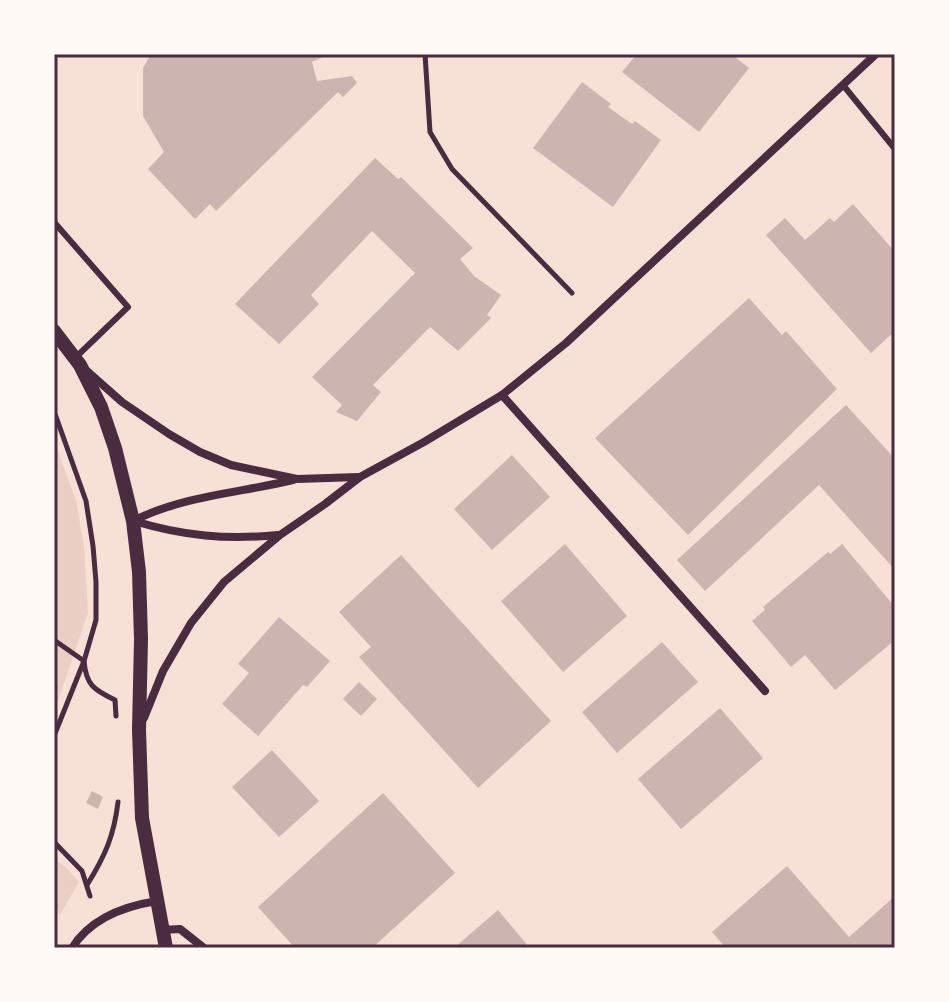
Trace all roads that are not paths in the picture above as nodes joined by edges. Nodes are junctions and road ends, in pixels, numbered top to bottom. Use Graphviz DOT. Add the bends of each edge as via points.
graph roads {
  1 [pos="876,54"];
  2 [pos="843,85"];
  3 [pos="895,149"];
  4 [pos="54,222"];
  5 [pos="54,331"];
  6 [pos="77,362"];
  7 [pos="502,395"];
  8 [pos="360,477"];
  9 [pos="297,479"];
  10 [pos="133,521"];
  11 [pos="280,535"];
  12 [pos="765,691"];
  13 [pos="139,730"];
  14 [pos="157,901"];
  15 [pos="162,930"];
  16 [pos="72,948"];
  17 [pos="166,948"];
  18 [pos="204,948"];
  1 -- 2 [label="street"];
  2 -- 3 [label="lane"];
  2 -- 7 [label="street" via="566,343"];
  4 -- 6 [label="lane" via="128,307"];
  5 -- 6 [label="street"];
  6 -- 9 [label="street" via="122,402 200,452 231,465"];
  6 -- 10 [label="street" via="101,407"];
  7 -- 8 [label="street"];
  7 -- 12 [label="street"];
  8 -- 9 [label="street"];
  8 -- 11 [label="street"];
  9 -- 10 [label="street" via="197,498"];
  10 -- 11 [label="street" via="206,537"];
  10 -- 13 [label="street" via="140,599"];
  11 -- 13 [label="street" via="224,582 191,623 163,671"];
  13 -- 14 [label="street" via="142,818"];
  14 -- 15 [label="street"];
  14 -- 16 [label="street" via="98,921"];
  15 -- 17 [label="street"];
  15 -- 18 [label="street" via="180,929"];
}
